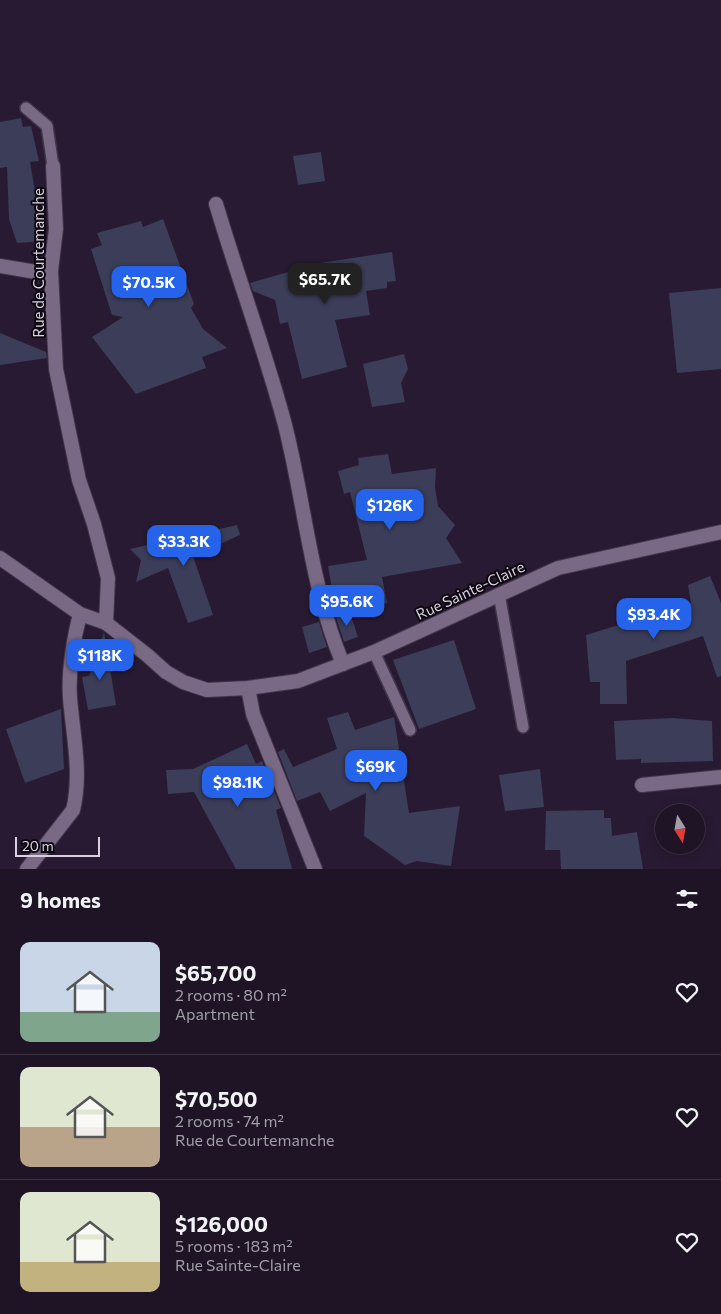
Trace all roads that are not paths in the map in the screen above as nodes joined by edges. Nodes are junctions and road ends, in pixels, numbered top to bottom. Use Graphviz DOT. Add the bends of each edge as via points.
graph roads {
  1 [pos="26,108"];
  2 [pos="53,166"];
  3 [pos="216,204"];
  4 [pos="0,266"];
  5 [pos="51,271"];
  6 [pos="721,532"];
  7 [pos="0,558"];
  8 [pos="499,594"];
  9 [pos="80,614"];
  10 [pos="106,623"];
  11 [pos="374,652"];
  12 [pos="343,664"];
  13 [pos="248,688"];
  14 [pos="523,727"];
  15 [pos="410,730"];
  16 [pos="721,777"];
  17 [pos="642,785"];
  18 [pos="28,869"];
  19 [pos="315,869"];
  1 -- 2 [label="lane" via="48,126"];
  2 -- 5 [label="street, Rue de Courtemanche" via="56,229"];
  3 -- 12 [label="street" via="285,425 318,587"];
  4 -- 5 [label="street"];
  5 -- 10 [label="street, Rue de Courtemanche" via="58,379 79,480 108,578"];
  6 -- 8 [label="street, Rue Sainte-Claire" via="558,568"];
  7 -- 9 [label="street, Rue Sainte-Claire"];
  8 -- 11 [label="street, Rue Sainte-Claire"];
  8 -- 14 [label="lane"];
  9 -- 10 [label="street, Rue Sainte-Claire"];
  9 -- 18 [label="street" via="71,649 70,697 77,759 73,810"];
  10 -- 13 [label="street, Rue Sainte-Claire" via="183,682 207,690"];
  11 -- 12 [label="street, Rue Sainte-Claire"];
  11 -- 15 [label="lane"];
  12 -- 13 [label="street, Rue Sainte-Claire" via="298,681"];
  13 -- 19 [label="street" via="253,714"];
  16 -- 17 [label="street"];
}
